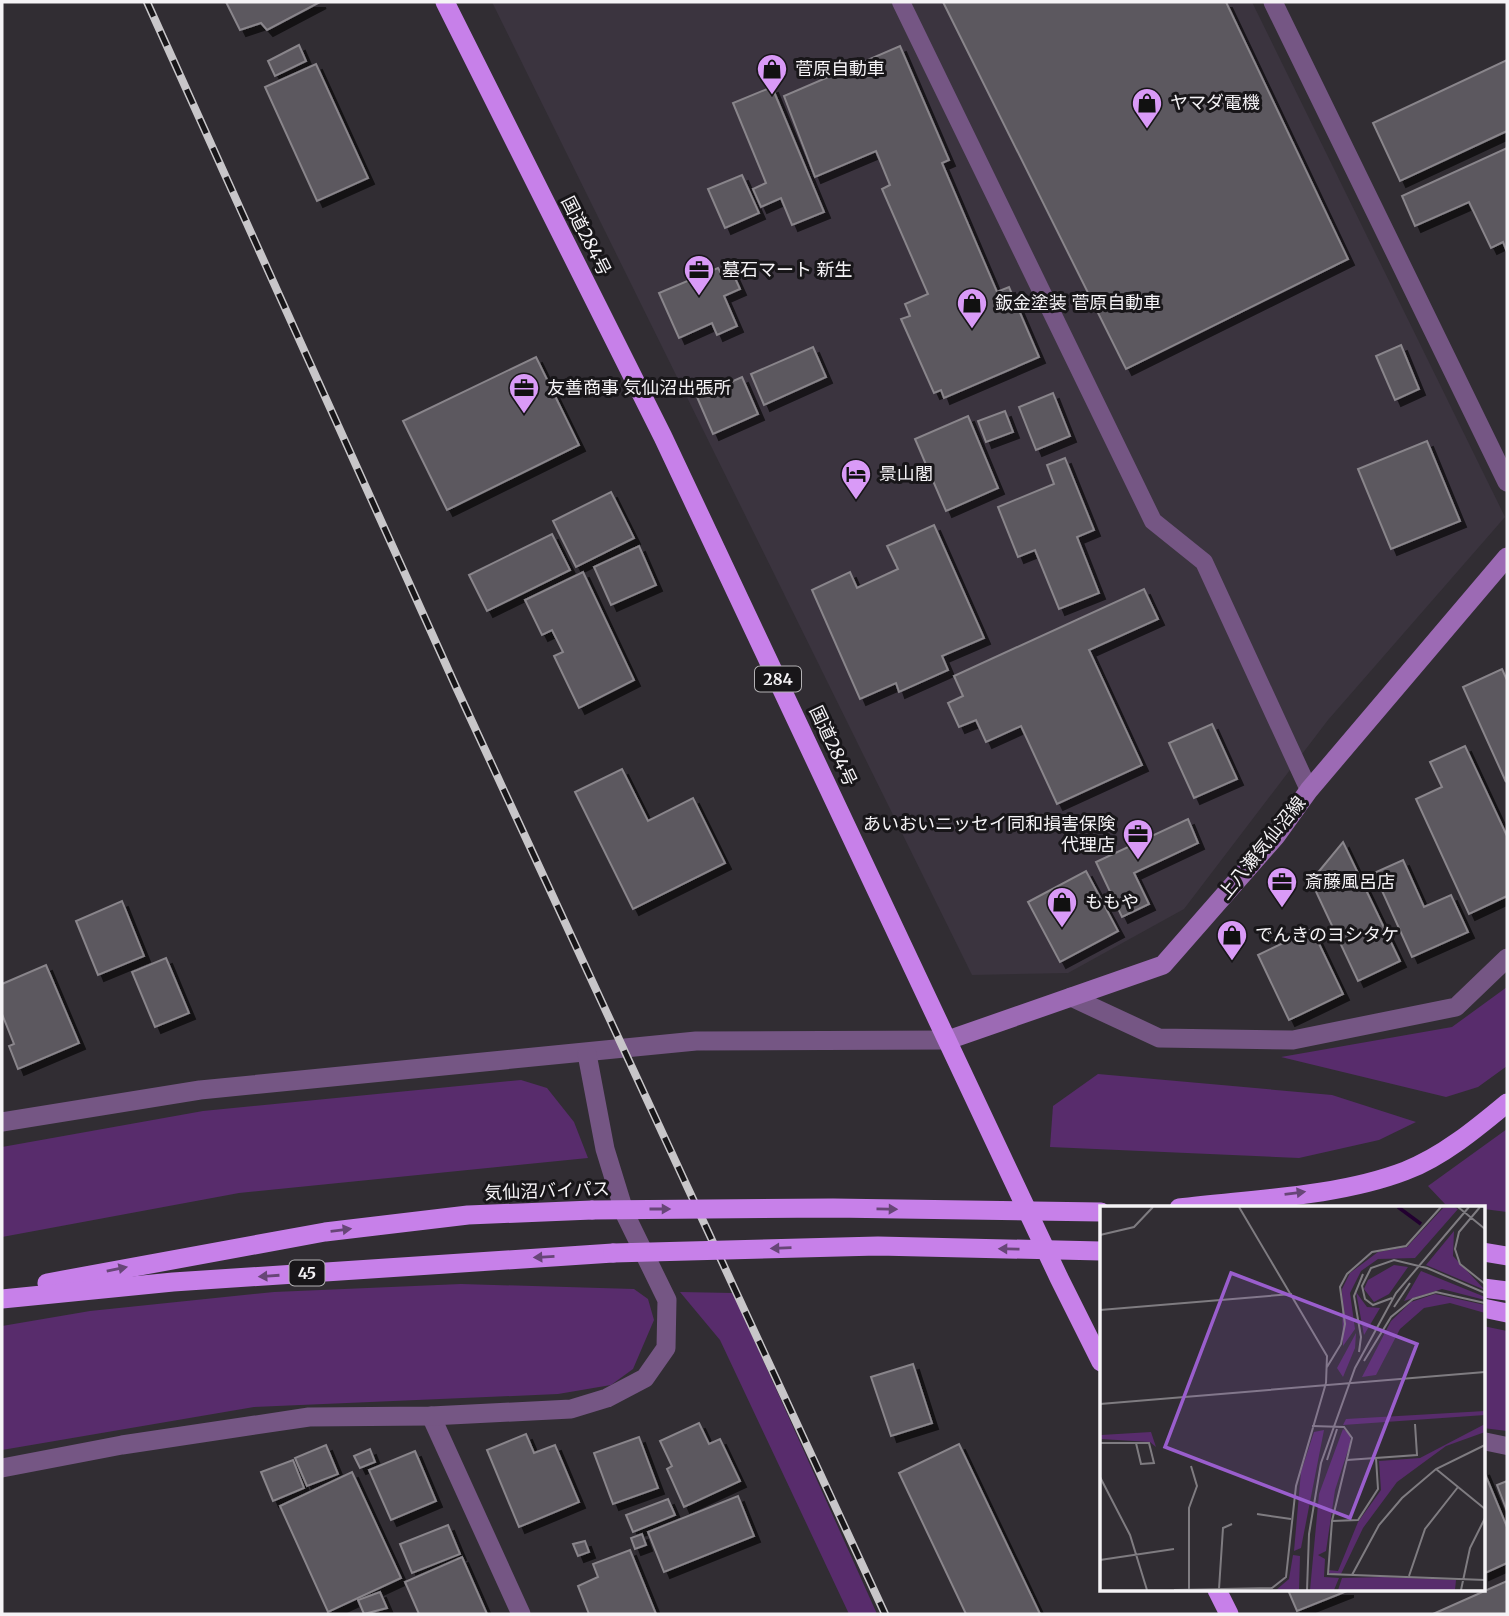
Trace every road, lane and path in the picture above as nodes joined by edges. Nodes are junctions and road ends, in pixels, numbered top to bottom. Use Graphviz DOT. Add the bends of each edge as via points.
graph roads {
  1 [pos="445,2"];
  2 [pos="901,2"];
  3 [pos="1273,2"];
  4 [pos="1507,482"];
  5 [pos="1507,557"];
  6 [pos="1309,790"];
  7 [pos="1507,958"];
  8 [pos="1071,996"];
  9 [pos="948,1040"];
  10 [pos="587,1054"];
  11 [pos="1507,1103"];
  12 [pos="2,1122"];
  13 [pos="1194,1206"];
  14 [pos="1100,1212"];
  15 [pos="1100,1251"];
  16 [pos="1484,1252"];
  17 [pos="1507,1256"];
  18 [pos="1484,1288"];
  19 [pos="1507,1291"];
  20 [pos="2,1293"];
  21 [pos="2,1298"];
  22 [pos="1484,1308"];
  23 [pos="1507,1312"];
  24 [pos="1100,1360"];
  25 [pos="430,1416"];
  26 [pos="1484,1441"];
  27 [pos="1507,1446"];
  28 [pos="2,1468"];
  29 [pos="1218,1592"];
  30 [pos="521,1614"];
  31 [pos="1229,1614"];
  1 -- 9 [label="highway, 国道284号 / 284" via="663,437"];
  2 -- 6 [label="lane" via="1153,521 1204,562"];
  3 -- 4 [label="street"];
  5 -- 6 [label="main road, 上八瀬気仙沼線"];
  6 -- 8 [label="main road, 上八瀬気仙沼線" via="1276,836 1163,965"];
  7 -- 8 [label="street" via="1456,1007 1293,1040 1159,1038"];
  8 -- 9 [label="main road, 上八瀬気仙沼線"];
  9 -- 10 [label="street" via="696,1041"];
  9 -- 24 [label="highway, 国道284号 / 284"];
  10 -- 12 [label="street" via="484,1060 200,1090"];
  10 -- 25 [label="street" via="625,1214 667,1300 666,1348 645,1378 607,1398 571,1409"];
  13 -- 11 [label="highway, one-way" via="1357,1185 1407,1171"];
  20 -- 14 [label="highway, 気仙沼バイパス / 45, one-way, bridge" via="326,1232 468,1215 833,1208"];
  15 -- 21 [label="highway, 45, one-way, bridge" via="878,1246 612,1253"];
  16 -- 17 [label="highway"];
  18 -- 19 [label="highway"];
  22 -- 23 [label="highway"];
  25 -- 28 [label="street" via="309,1417"];
  25 -- 30 [label="street"];
  26 -- 27 [label="lane"];
  29 -- 31 [label="highway"];
}
